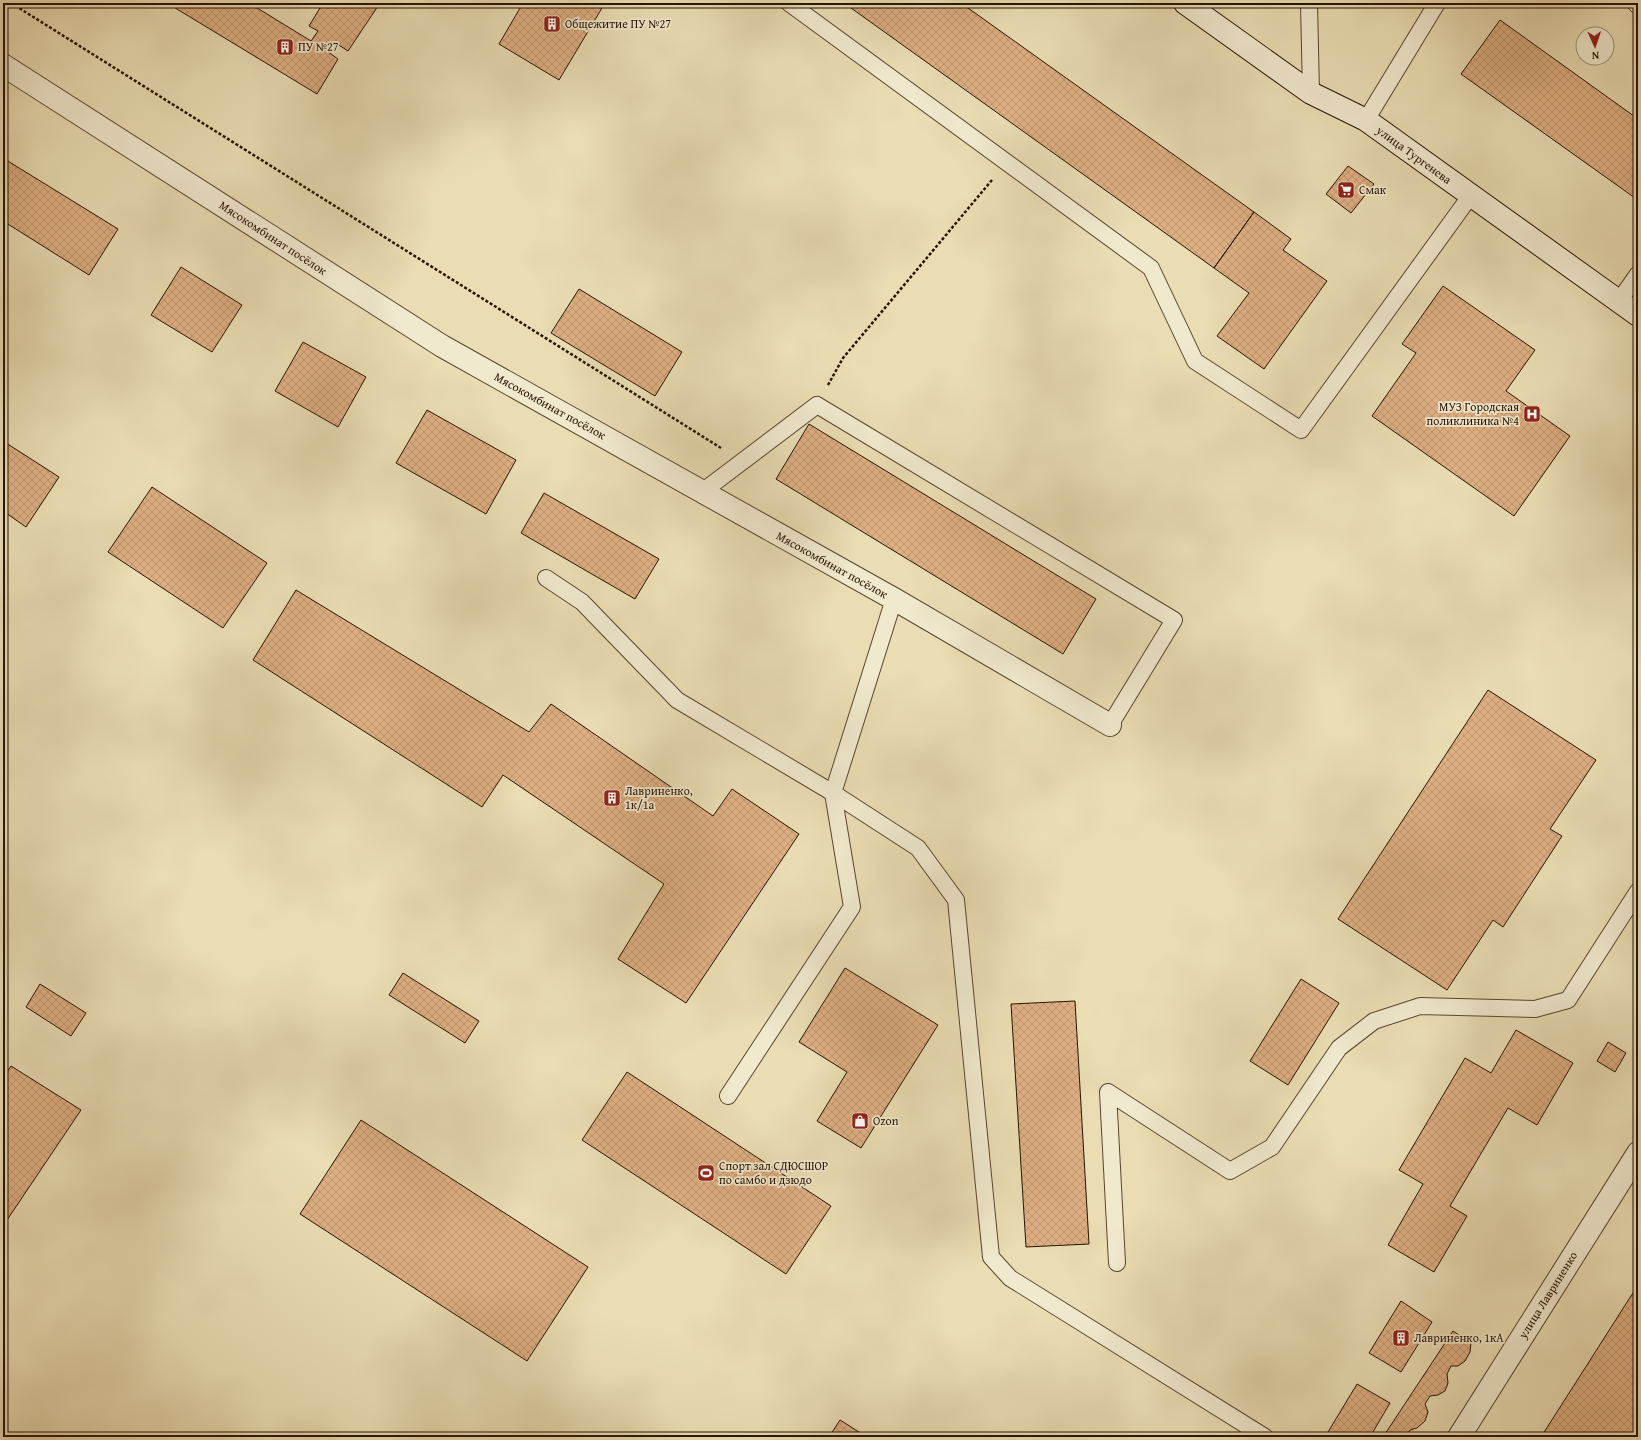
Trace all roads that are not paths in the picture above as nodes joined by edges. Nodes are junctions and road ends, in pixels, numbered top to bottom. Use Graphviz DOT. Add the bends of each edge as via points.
graph roads {
  1 [pos="789,3"];
  2 [pos="1185,3"];
  3 [pos="1309,3"];
  4 [pos="1437,3"];
  5 [pos="1634,3"];
  6 [pos="1638,6"];
  7 [pos="3,65"];
  8 [pos="1311,93"];
  9 [pos="1366,120"];
  10 [pos="1470,195"];
  11 [pos="1638,274"];
  12 [pos="1619,301"];
  13 [pos="1638,315"];
  14 [pos="702,492"];
  15 [pos="546,578"];
  16 [pos="894,599"];
  17 [pos="1110,725"];
  18 [pos="833,793"];
  19 [pos="1638,891"];
  20 [pos="728,1096"];
  21 [pos="1638,1153"];
  22 [pos="1116,1263"];
  23 [pos="1265,1437"];
  24 [pos="1459,1437"];
  1 -- 10 [label="lane" via="1151,268 1195,361 1301,430"];
  2 -- 8 [label="street, улица Тургенева"];
  3 -- 8 [label="lane"];
  4 -- 9 [label="lane"];
  5 -- 6 [label="lane"];
  7 -- 14 [label="street, Мясокомбинат посёлок" via="442,346"];
  8 -- 9 [label="street, улица Тургенева"];
  9 -- 10 [label="street, улица Тургенева"];
  10 -- 12 [label="street, улица Тургенева"];
  11 -- 12 [label="lane"];
  12 -- 13 [label="street, улица Тургенева"];
  14 -- 16 [label="street, Мясокомбинат посёлок"];
  14 -- 17 [label="lane" via="817,405 1174,620"];
  15 -- 18 [label="lane" via="582,602 677,700"];
  16 -- 17 [label="street, Мясокомбинат посёлок"];
  16 -- 18 [label="lane"];
  18 -- 20 [label="lane" via="852,907"];
  18 -- 23 [label="lane" via="918,848 956,900 991,1257 1010,1278"];
  19 -- 22 [label="lane" via="1568,1000 1535,1009 1420,1006 1374,1021 1339,1048 1272,1147 1230,1171 1108,1092"];
  21 -- 24 [label="street, улица Лавриненко"];
}
